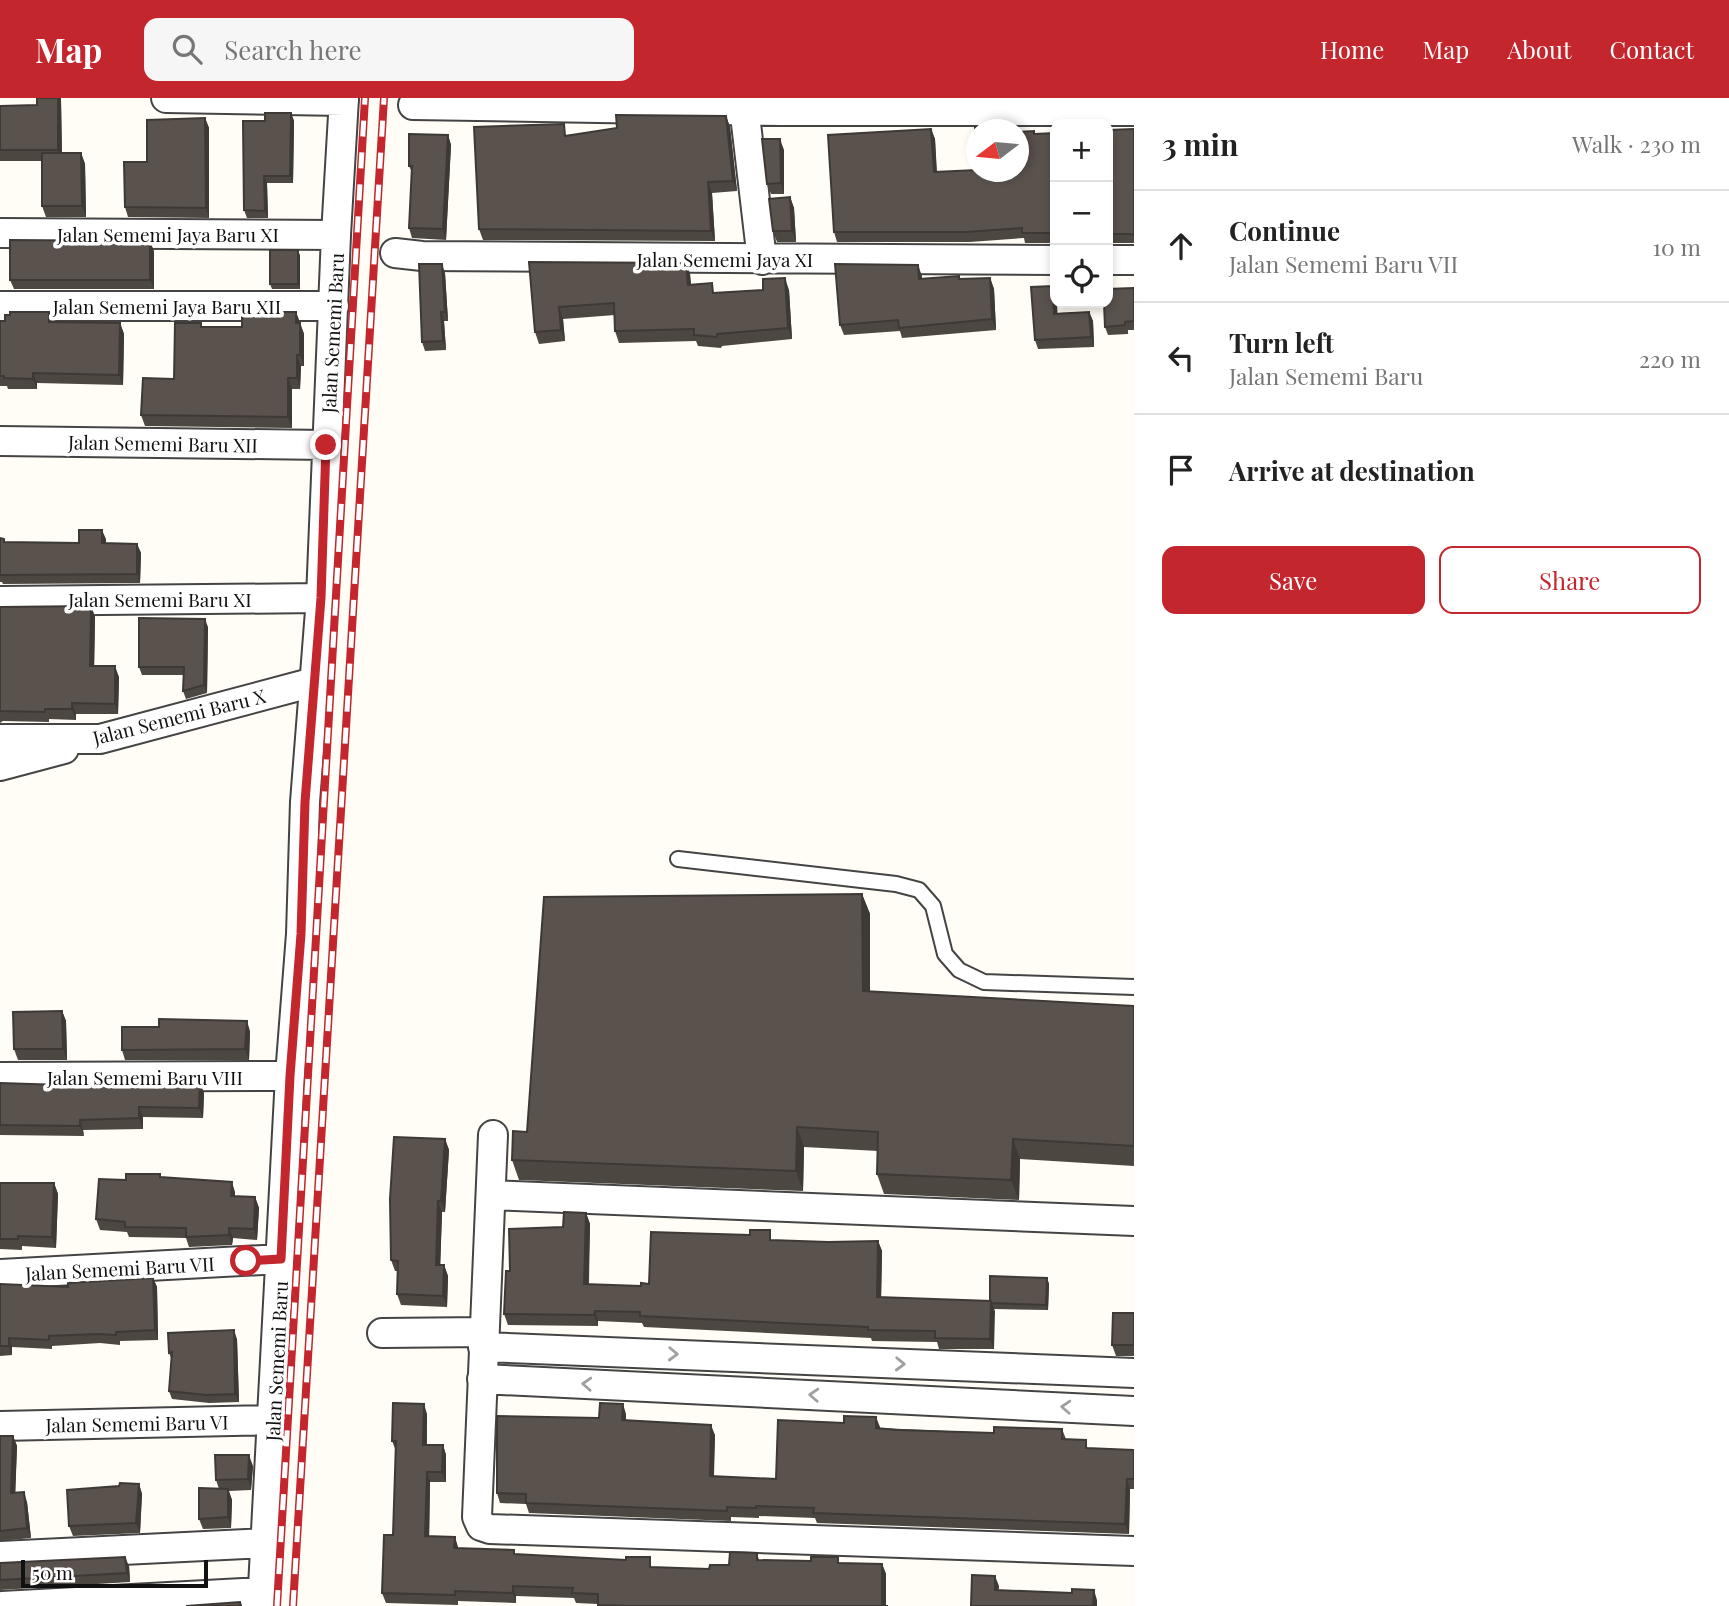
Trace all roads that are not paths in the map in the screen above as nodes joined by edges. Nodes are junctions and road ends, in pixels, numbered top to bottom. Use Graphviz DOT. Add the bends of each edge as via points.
graph roads {
  1 [pos="166,98"];
  2 [pos="344,99"];
  3 [pos="742,104"];
  4 [pos="413,105"];
  5 [pos="1134,111"];
  6 [pos="1060,118"];
  7 [pos="0,233"];
  8 [pos="336,235"];
  9 [pos="395,253"];
  10 [pos="762,260"];
  11 [pos="1050,260"];
  12 [pos="1113,260"];
  13 [pos="1134,260"];
  14 [pos="0,306"];
  15 [pos="334,306"];
  16 [pos="0,441"];
  17 [pos="326,445"];
  18 [pos="321,598"];
  19 [pos="0,601"];
  20 [pos="314,682"];
  21 [pos="0,739"];
  22 [pos="100,739"];
  23 [pos="0,766"];
  24 [pos="678,859"];
  25 [pos="1134,987"];
  26 [pos="290,1076"];
  27 [pos="0,1077"];
  28 [pos="493,1135"];
  29 [pos="491,1195"];
  30 [pos="1134,1221"];
  31 [pos="281,1259"];
  32 [pos="0,1273"];
  33 [pos="382,1333"];
  34 [pos="483,1339"];
  35 [pos="859,1362"];
  36 [pos="1134,1373"];
  37 [pos="482,1379"];
  38 [pos="860,1397"];
  39 [pos="1134,1410"];
  40 [pos="273,1420"];
  41 [pos="0,1426"];
  42 [pos="266,1543"];
  43 [pos="1134,1551"];
  44 [pos="0,1556"];
  45 [pos="263,1599"];
  46 [pos="2,1606"];
  1 -- 2 [label="street"];
  2 -- 8 [label="street, Jalan Sememi Baru"];
  3 -- 4 [label="street"];
  3 -- 6 [label="street"];
  3 -- 10 [label="street"];
  5 -- 6 [label="street"];
  7 -- 8 [label="street, Jalan Sememi Jaya Baru XI"];
  8 -- 15 [label="street, Jalan Sememi Baru"];
  9 -- 10 [label="street, Jalan Sememi Jaya XI"];
  10 -- 11 [label="street, Jalan Sememi Jaya XI"];
  12 -- 13 [label="street"];
  14 -- 15 [label="street, Jalan Sememi Jaya Baru XII"];
  15 -- 17 [label="street, Jalan Sememi Baru"];
  16 -- 17 [label="street, Jalan Sememi Baru XII"];
  17 -- 18 [label="street, Jalan Sememi Baru"];
  18 -- 19 [label="street, Jalan Sememi Baru XI"];
  18 -- 20 [label="street, Jalan Sememi Baru"];
  20 -- 22 [label="street, Jalan Sememi Baru X"];
  20 -- 26 [label="street, Jalan Sememi Baru"];
  21 -- 22 [label="street, Jalan Sememi Baru X"];
  22 -- 23 [label="street"];
  24 -- 25 [label="lane" via="919,890 933,906 945,954 959,970 984,982"];
  26 -- 27 [label="street, Jalan Sememi Baru VIII"];
  26 -- 31 [label="street, Jalan Sememi Baru"];
  28 -- 29 [label="street"];
  29 -- 30 [label="street"];
  29 -- 34 [label="street"];
  31 -- 32 [label="street, Jalan Sememi Baru VII"];
  31 -- 40 [label="street, Jalan Sememi Baru"];
  33 -- 34 [label="street"];
  34 -- 35 [label="street, one-way"];
  34 -- 37 [label="street"];
  35 -- 36 [label="street, one-way"];
  35 -- 38 [label="street"];
  38 -- 37 [label="street, one-way"];
  37 -- 43 [label="street" via="477,1517 486,1528"];
  39 -- 38 [label="street, one-way"];
  40 -- 41 [label="street, Jalan Sememi Baru VI"];
  40 -- 42 [label="street, Jalan Sememi Baru"];
  42 -- 44 [label="street"];
  42 -- 45 [label="street, Jalan Sememi Baru"];
  45 -- 46 [label="street"];
}
